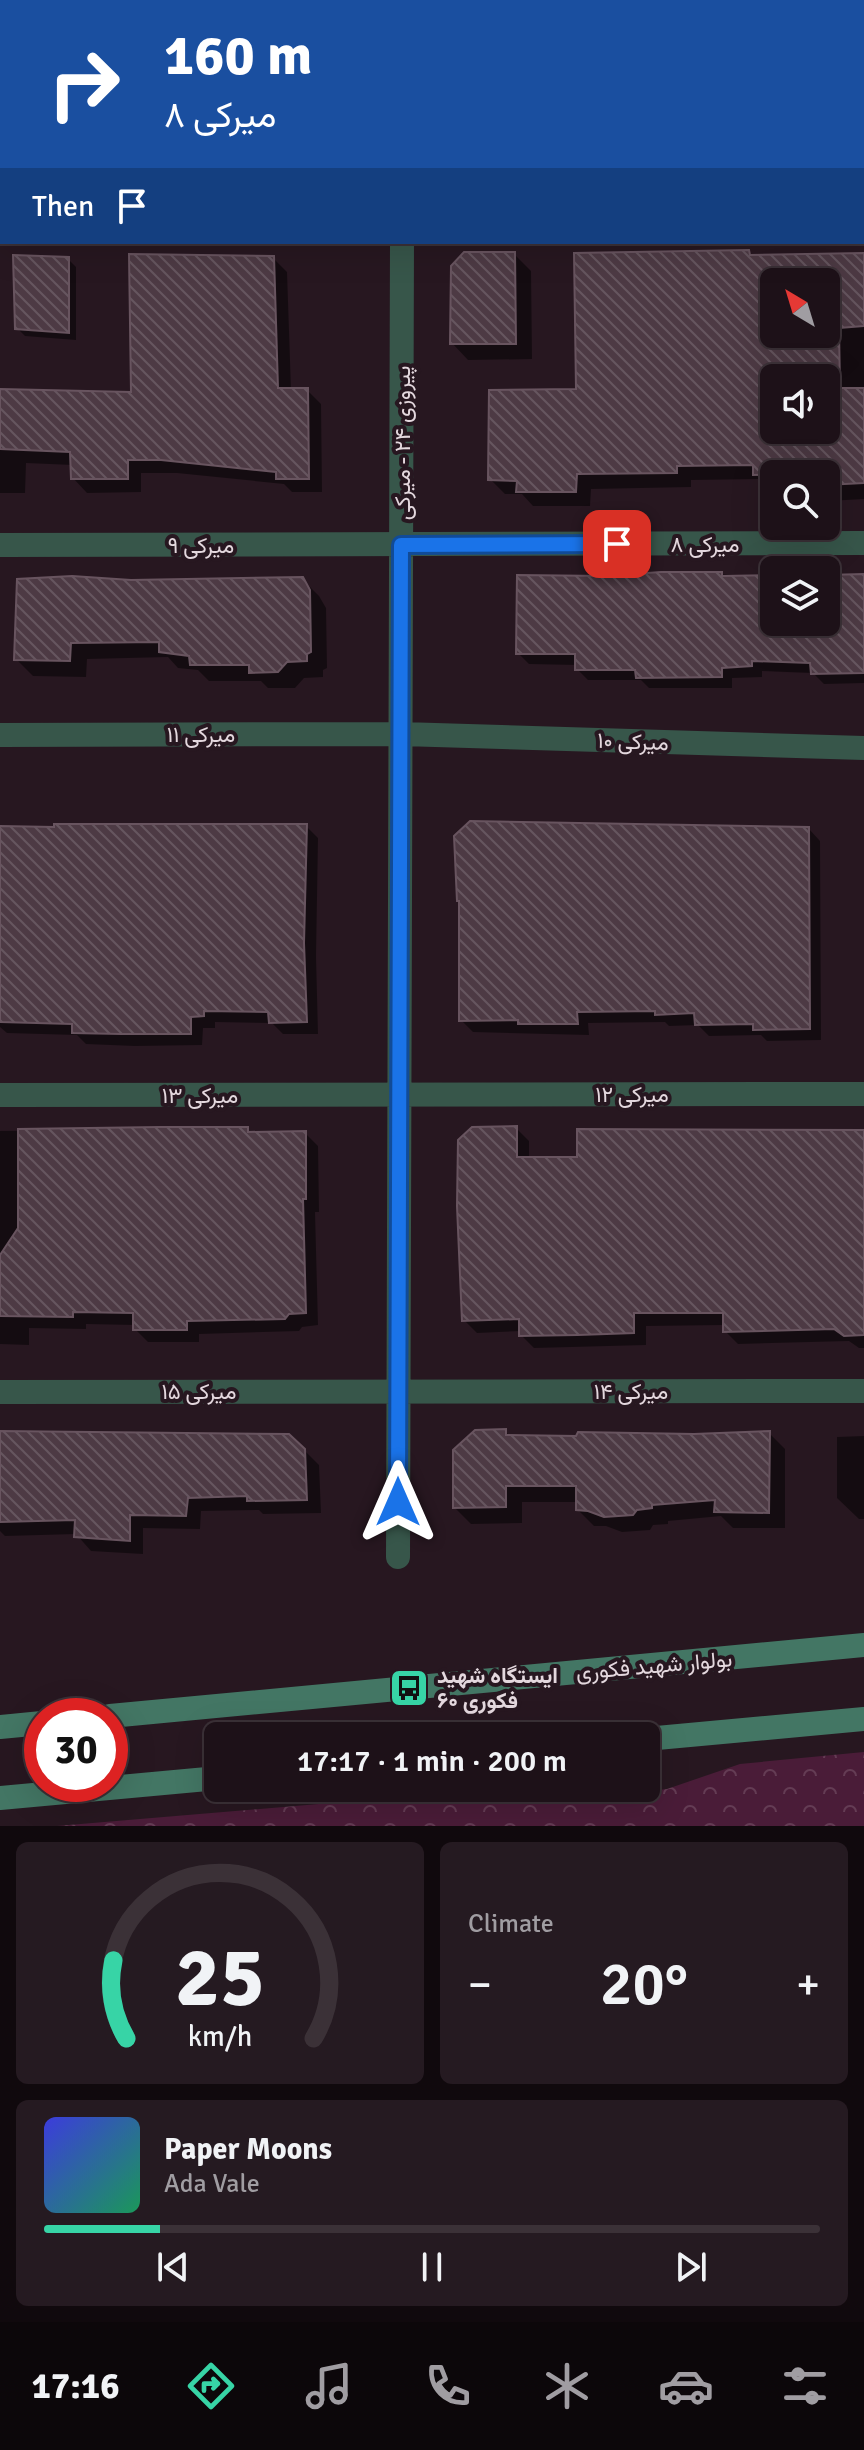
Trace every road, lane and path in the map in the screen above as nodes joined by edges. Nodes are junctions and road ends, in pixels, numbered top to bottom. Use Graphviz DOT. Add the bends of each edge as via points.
graph roads {
  1 [pos="402,244"];
  2 [pos="864,543"];
  3 [pos="0,545"];
  4 [pos="401,545"];
  5 [pos="402,734"];
  6 [pos="0,735"];
  7 [pos="864,748"];
  8 [pos="400,1094"];
  9 [pos="864,1094"];
  10 [pos="0,1095"];
  11 [pos="399,1391"];
  12 [pos="864,1391"];
  13 [pos="0,1392"];
  14 [pos="398,1557"];
  15 [pos="864,1645"];
  16 [pos="128,1714"];
  17 [pos="864,1719"];
  18 [pos="24,1725"];
  19 [pos="0,1727"];
  20 [pos="660,1738"];
  21 [pos="204,1779"];
  22 [pos="0,1798"];
  1 -- 4 [label="street, پیروزی ۲۴ - میرکی"];
  2 -- 4 [label="street, میرکی ۸"];
  3 -- 4 [label="street, میرکی ۹"];
  4 -- 5 [label="street, پیروزی ۲۴ - میرکی"];
  5 -- 6 [label="street, میرکی ۱۱"];
  5 -- 7 [label="street, میرکی ۱۰"];
  5 -- 8 [label="street, پیروزی ۲۴ - میرکی"];
  8 -- 9 [label="street, میرکی ۱۲"];
  8 -- 10 [label="street, میرکی ۱۳"];
  8 -- 11 [label="street, پیروزی ۲۴ - میرکی"];
  11 -- 12 [label="street, میرکی ۱۴"];
  11 -- 13 [label="street, میرکی ۱۵"];
  11 -- 14 [label="street, پیروزی ۲۴ - میرکی"];
  15 -- 16 [label="main road, بولوار شهید فکوری"];
  17 -- 20 [label="main road"];
  18 -- 19 [label="main road"];
  21 -- 22 [label="main road"];
}
